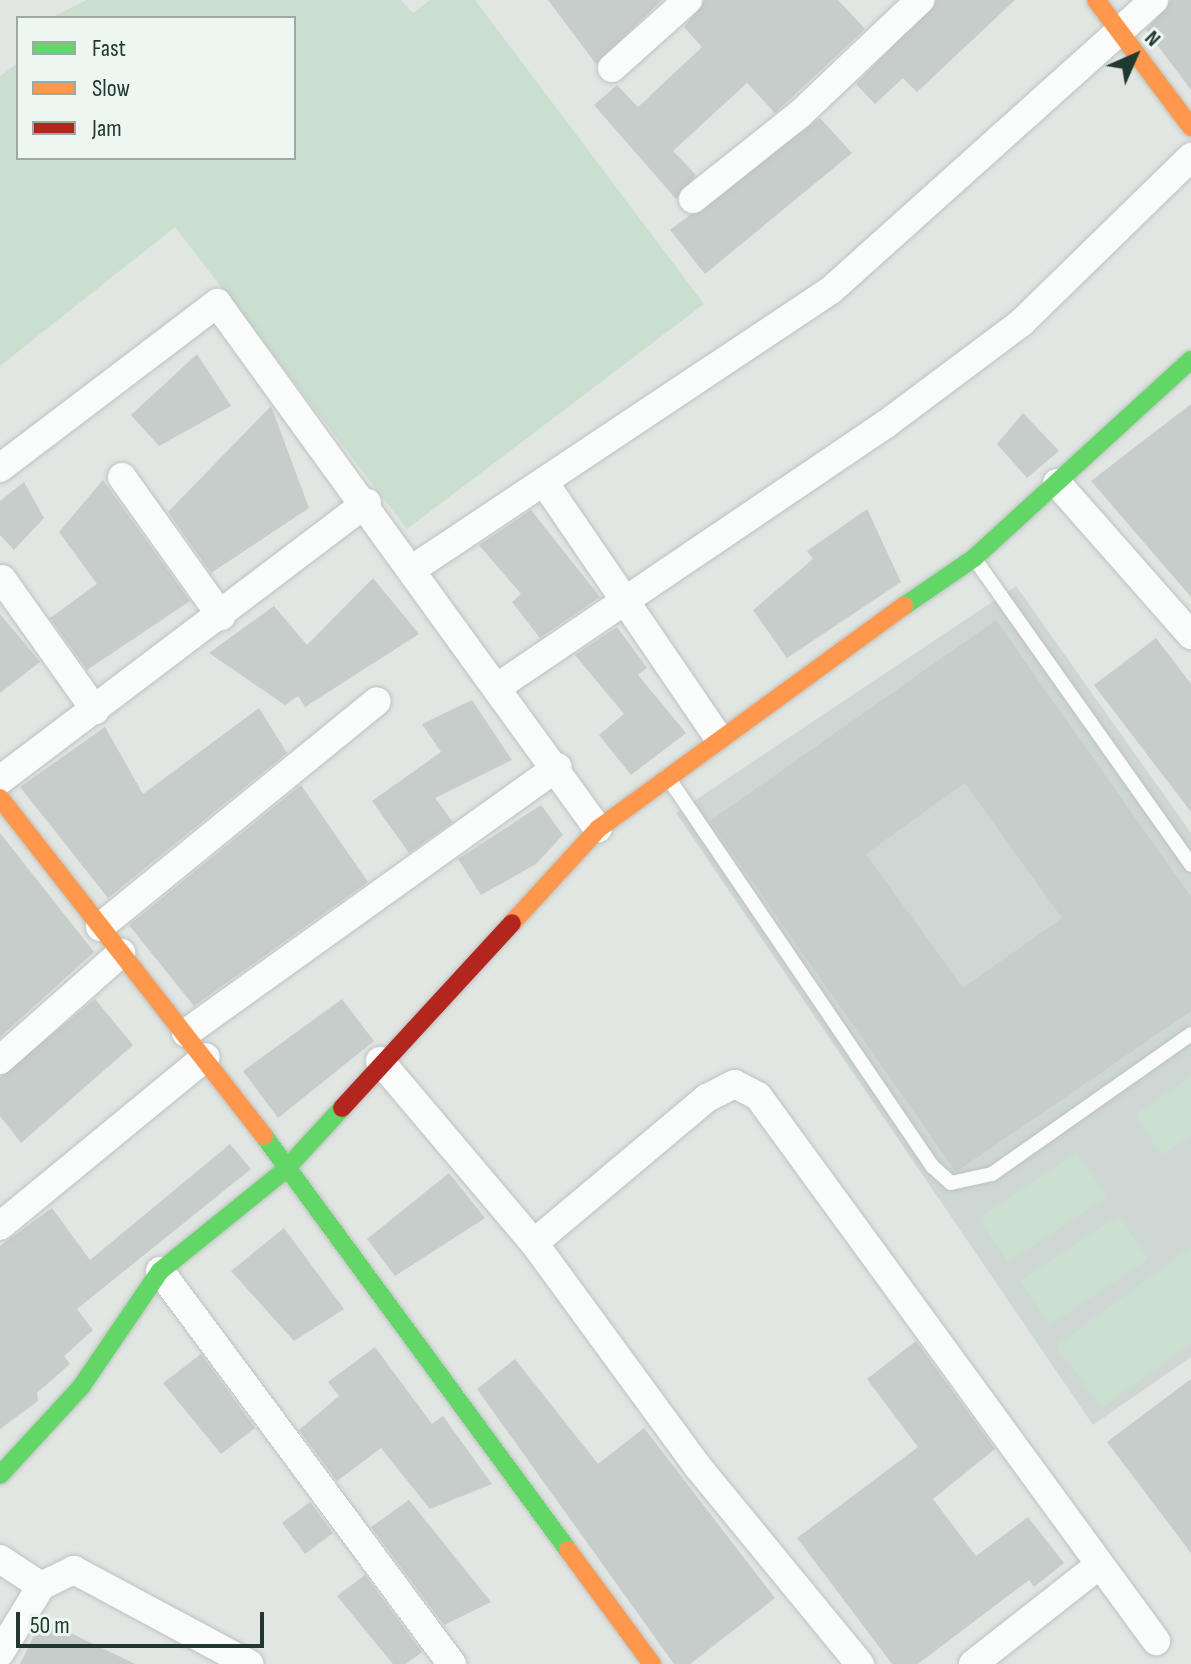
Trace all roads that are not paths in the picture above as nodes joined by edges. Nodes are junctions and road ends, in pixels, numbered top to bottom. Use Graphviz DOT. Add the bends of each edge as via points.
graph roads {
  1 [pos="688,0"];
  2 [pos="920,0"];
  3 [pos="1096,0"];
  4 [pos="1154,0"];
  5 [pos="1119,31"];
  6 [pos="612,68"];
  7 [pos="1191,127"];
  8 [pos="1191,157"];
  9 [pos="693,199"];
  10 [pos="1191,360"];
  11 [pos="0,468"];
  12 [pos="122,477"];
  13 [pos="544,482"];
  14 [pos="1057,483"];
  15 [pos="367,502"];
  16 [pos="974,558"];
  17 [pos="414,568"];
  18 [pos="2,579"];
  19 [pos="626,601"];
  20 [pos="221,616"];
  21 [pos="1191,635"];
  22 [pos="499,686"];
  23 [pos="377,701"];
  24 [pos="95,710"];
  25 [pos="717,736"];
  26 [pos="558,767"];
  27 [pos="667,776"];
  28 [pos="0,780"];
  29 [pos="0,798"];
  30 [pos="598,829"];
  31 [pos="1191,865"];
  32 [pos="100,927"];
  33 [pos="121,953"];
  34 [pos="186,1033"];
  35 [pos="1191,1034"];
  36 [pos="206,1057"];
  37 [pos="0,1060"];
  38 [pos="380,1061"];
  39 [pos="285,1170"];
  40 [pos="0,1226"];
  41 [pos="534,1243"];
  42 [pos="160,1271"];
  43 [pos="0,1475"];
  44 [pos="0,1559"];
  45 [pos="1098,1566"];
  46 [pos="41,1586"];
  47 [pos="1156,1641"];
  48 [pos="1,1650"];
  49 [pos="249,1664"];
  50 [pos="452,1664"];
  51 [pos="652,1664"];
  52 [pos="860,1664"];
  53 [pos="973,1664"];
  1 -- 6 [label="street"];
  2 -- 9 [label="street" via="800,114"];
  3 -- 5 [label="street"];
  4 -- 5 [label="street"];
  5 -- 7 [label="street"];
  5 -- 13 [label="street" via="831,290"];
  8 -- 19 [label="street" via="1021,323"];
  10 -- 14 [label="street"];
  11 -- 15 [label="street" via="217,303"];
  12 -- 20 [label="street"];
  13 -- 17 [label="street"];
  13 -- 19 [label="street"];
  14 -- 16 [label="street"];
  14 -- 21 [label="street"];
  15 -- 17 [label="street"];
  15 -- 20 [label="street"];
  16 -- 25 [label="street"];
  16 -- 31 [label="lane"];
  17 -- 22 [label="street"];
  18 -- 24 [label="street"];
  19 -- 22 [label="street"];
  19 -- 25 [label="street"];
  20 -- 24 [label="street"];
  22 -- 26 [label="street"];
  23 -- 32 [label="street"];
  24 -- 28 [label="street"];
  25 -- 27 [label="street"];
  26 -- 30 [label="street"];
  26 -- 34 [label="street"];
  27 -- 30 [label="street"];
  27 -- 35 [label="lane" via="932,1166 951,1183 992,1174"];
  29 -- 32 [label="street"];
  30 -- 38 [label="street"];
  32 -- 33 [label="street"];
  33 -- 34 [label="street"];
  33 -- 37 [label="street"];
  34 -- 36 [label="street"];
  36 -- 39 [label="street"];
  36 -- 40 [label="street"];
  38 -- 39 [label="street"];
  38 -- 41 [label="street"];
  39 -- 42 [label="street"];
  39 -- 51 [label="street"];
  41 -- 45 [label="street" via="707,1098 735,1084 758,1096"];
  41 -- 52 [label="street" via="698,1467"];
  42 -- 43 [label="street" via="81,1387"];
  42 -- 50 [label="street"];
  44 -- 46 [label="street"];
  45 -- 47 [label="street"];
  45 -- 53 [label="street"];
  46 -- 48 [label="street"];
  46 -- 49 [label="street" via="74,1570"];
}
